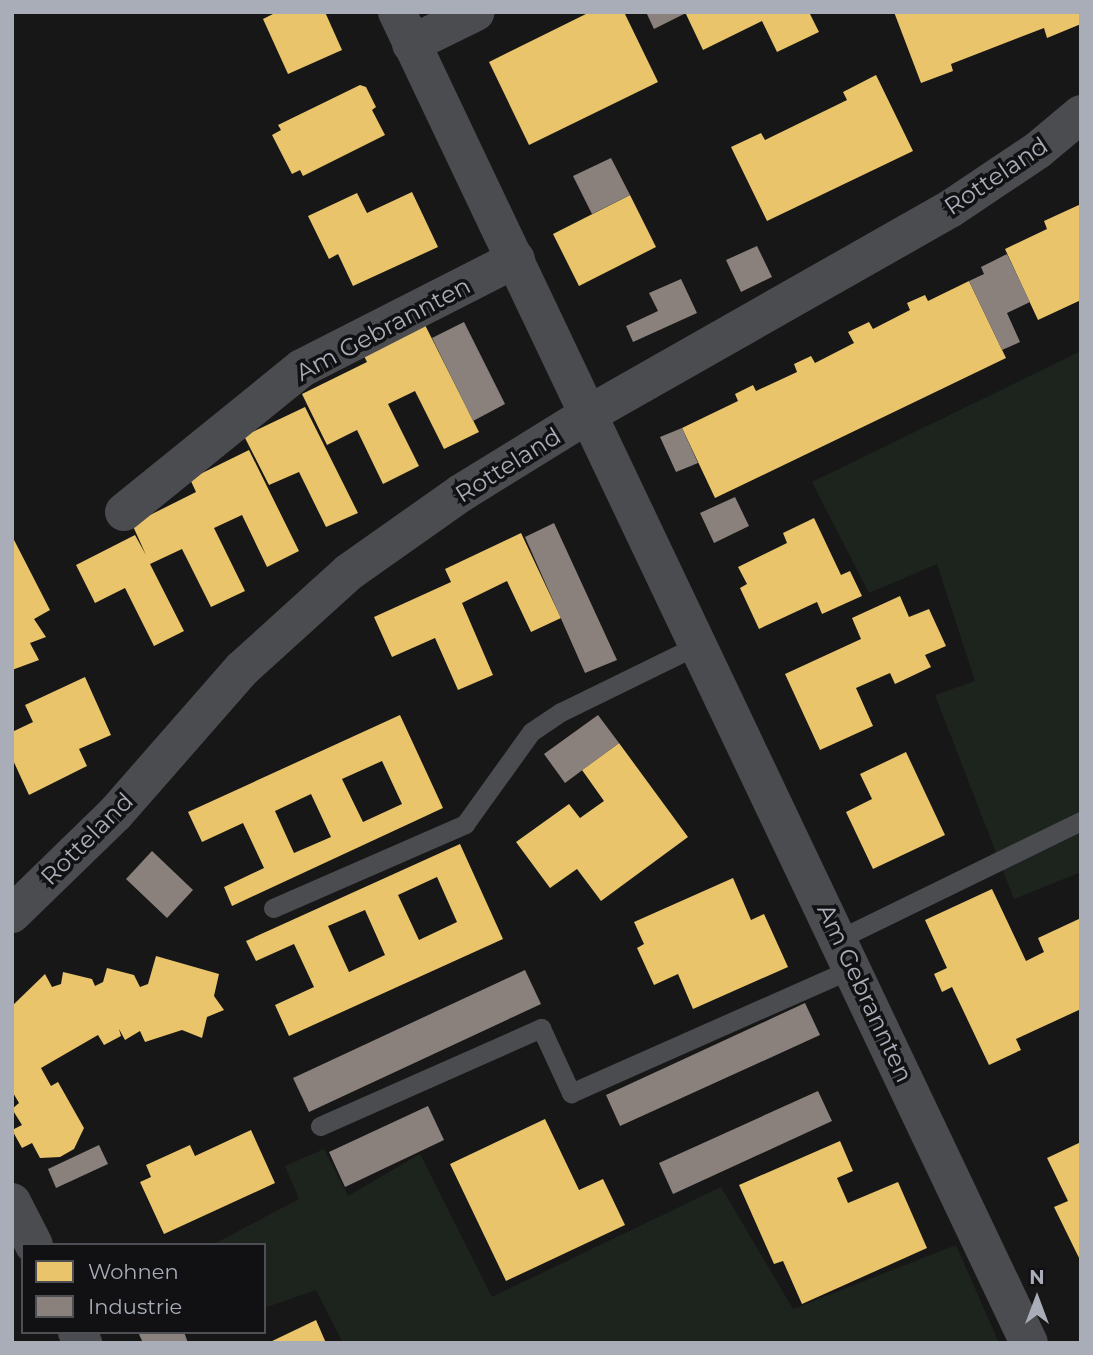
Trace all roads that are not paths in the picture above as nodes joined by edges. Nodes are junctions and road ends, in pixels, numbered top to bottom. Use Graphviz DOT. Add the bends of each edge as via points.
graph roads {
  1 [pos="476,12"];
  2 [pos="404,28"];
  3 [pos="1081,114"];
  4 [pos="516,260"];
  5 [pos="589,414"];
  6 [pos="124,512"];
  7 [pos="698,645"];
  8 [pos="1081,821"];
  9 [pos="273,908"];
  10 [pos="12,914"];
  11 [pos="846,953"];
  12 [pos="320,1126"];
  13 [pos="12,1202"];
  14 [pos="33,1243"];
  15 [pos="1029,1343"];
  1 -- 2 [label="street, Am Gebrannten"];
  2 -- 4 [label="street, Am Gebrannten"];
  3 -- 5 [label="street, Rotteland" via="1038,150 950,209"];
  4 -- 5 [label="street, Am Gebrannten"];
  4 -- 6 [label="street, Am Gebrannten" via="302,369"];
  5 -- 7 [label="street, Am Gebrannten"];
  5 -- 10 [label="street, Rotteland" via="461,493 349,572 242,669 115,814"];
  7 -- 9 [label="lane" via="561,712 531,732 465,824"];
  7 -- 11 [label="street, Am Gebrannten"];
  8 -- 11 [label="lane"];
  11 -- 12 [label="lane" via="571,1093 541,1028"];
  11 -- 15 [label="street, Am Gebrannten"];
  13 -- 14 [label="street"];
}
